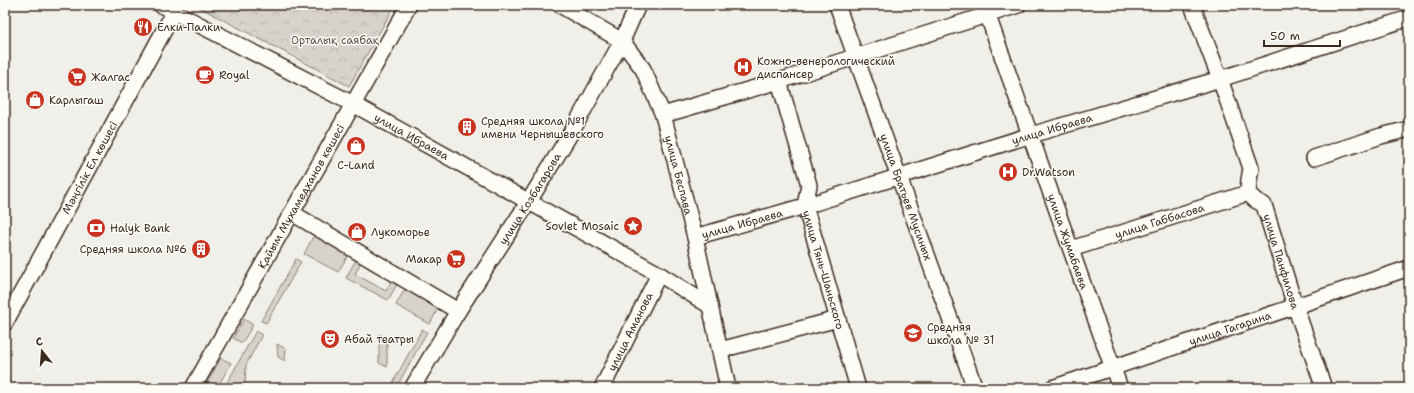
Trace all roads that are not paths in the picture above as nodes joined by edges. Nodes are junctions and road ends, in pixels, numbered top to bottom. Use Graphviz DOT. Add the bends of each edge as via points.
graph roads {
  1 [pos="409,5"];
  2 [pos="560,5"];
  3 [pos="638,5"];
  4 [pos="838,5"];
  5 [pos="1018,5"];
  6 [pos="1192,5"];
  7 [pos="167,8"];
  8 [pos="985,10"];
  9 [pos="1409,18"];
  10 [pos="622,41"];
  11 [pos="856,57"];
  12 [pos="1220,79"];
  13 [pos="779,81"];
  14 [pos="353,104"];
  15 [pos="663,116"];
  16 [pos="1409,129"];
  17 [pos="1031,135"];
  18 [pos="1314,158"];
  19 [pos="899,176"];
  20 [pos="1248,193"];
  21 [pos="529,201"];
  22 [pos="805,206"];
  23 [pos="292,213"];
  24 [pos="695,237"];
  25 [pos="1071,249"];
  26 [pos="1409,268"];
  27 [pos="659,274"];
  28 [pos="710,306"];
  29 [pos="1295,306"];
  30 [pos="458,311"];
  31 [pos="838,319"];
  32 [pos="5,323"];
  33 [pos="720,350"];
  34 [pos="1112,367"];
  35 [pos="193,388"];
  36 [pos="412,388"];
  37 [pos="602,388"];
  38 [pos="728,388"];
  39 [pos="858,388"];
  40 [pos="975,388"];
  41 [pos="1052,388"];
  42 [pos="1120,388"];
  43 [pos="1324,388"];
  1 -- 14 [label="street, Қайым Мұхамедханов көшесі"];
  2 -- 10 [label="street, улица Беспава"];
  3 -- 10 [label="street, улица Козбагарова"];
  4 -- 11 [label="street, улица Братьев Мусиных"];
  5 -- 8 [label="street"];
  6 -- 12 [label="street"];
  7 -- 14 [label="street, улица Ибраева"];
  7 -- 32 [label="street, Мәңгілік Ел көшесі"];
  8 -- 11 [label="street"];
  8 -- 17 [label="street, улица Жумабаева"];
  9 -- 12 [label="street, улица Ибраева"];
  10 -- 15 [label="street, улица Беспава" via="643,69"];
  10 -- 21 [label="street, улица Козбагарова"];
  11 -- 13 [label="street"];
  11 -- 19 [label="street, улица Братьев Мусиных"];
  12 -- 17 [label="street, улица Ибраева"];
  12 -- 20 [label="street" via="1251,168"];
  13 -- 15 [label="street"];
  13 -- 22 [label="street, улица Тянь-Шаньского" via="809,185"];
  14 -- 21 [label="street, улица Ибраева"];
  14 -- 23 [label="street, Қайым Мұхамедханов көшесі"];
  15 -- 24 [label="street, улица Беспава"];
  16 -- 18 [label="street"];
  17 -- 19 [label="street, улица Ибраева"];
  17 -- 25 [label="street, улица Жумабаева"];
  19 -- 22 [label="street, улица Ибраева"];
  19 -- 40 [label="street, улица Братьев Мусиных"];
  20 -- 25 [label="street, улица Габбасова"];
  20 -- 29 [label="street, улица Панфилова" via="1264,205"];
  21 -- 27 [label="street, улица Ибраева"];
  21 -- 30 [label="street, улица Козбагарова"];
  22 -- 24 [label="street, улица Ибраева"];
  22 -- 31 [label="street, улица Тянь-Шаньского"];
  23 -- 30 [label="street"];
  23 -- 35 [label="street, Қайым Мұхамедханов көшесі"];
  24 -- 28 [label="street, улица Беспава"];
  25 -- 34 [label="street, улица Жумабаева"];
  26 -- 29 [label="street, улица Гагарина"];
  27 -- 28 [label="street, улица Ибраева"];
  27 -- 37 [label="street, улица Аманова"];
  28 -- 33 [label="street, улица Беспава"];
  29 -- 34 [label="street, улица Гагарина"];
  29 -- 43 [label="street, улица Панфилова"];
  30 -- 36 [label="street, улица Козбагарова"];
  31 -- 33 [label="street"];
  31 -- 39 [label="street, улица Тянь-Шаньского"];
  33 -- 38 [label="street, улица Беспава"];
  34 -- 41 [label="street, улица Гагарина"];
  34 -- 42 [label="street, улица Жумабаева"];
}
